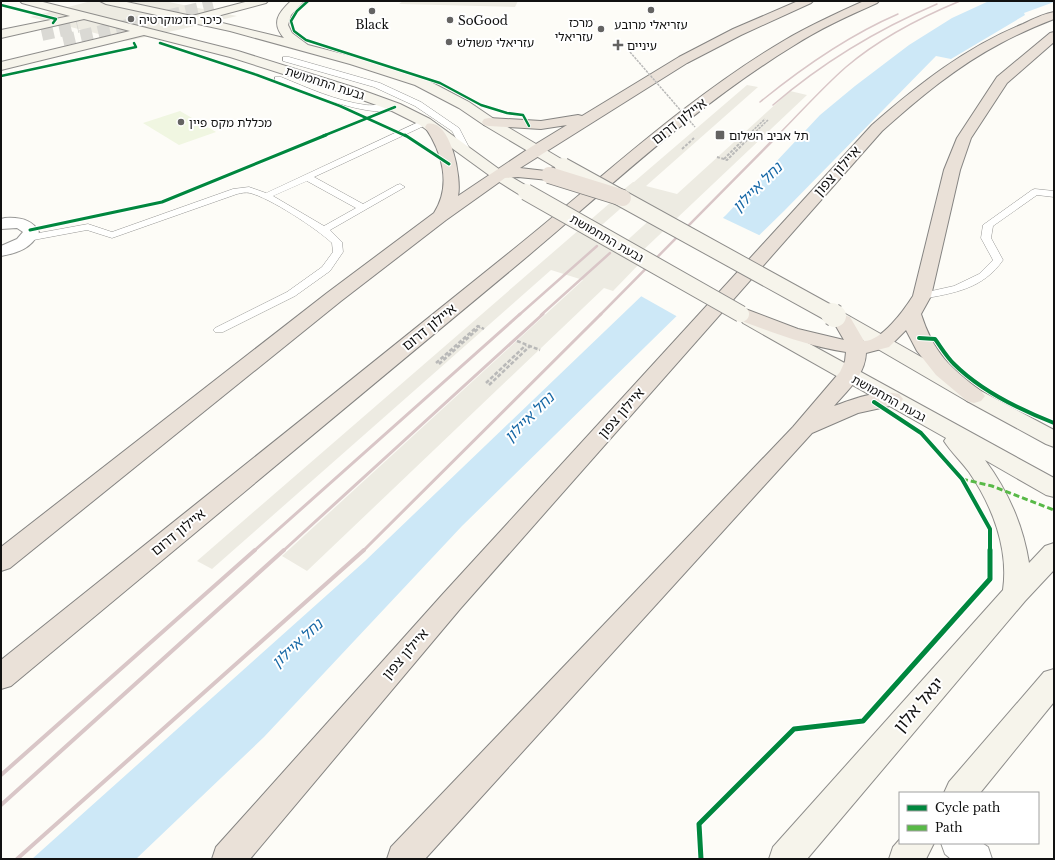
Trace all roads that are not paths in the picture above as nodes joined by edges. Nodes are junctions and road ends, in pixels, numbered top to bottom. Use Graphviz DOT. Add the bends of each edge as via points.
graph roads {
  1 [pos="26,1"];
  2 [pos="106,1"];
  3 [pos="145,1"];
  4 [pos="227,1"];
  5 [pos="262,1"];
  6 [pos="298,1"];
  7 [pos="807,1"];
  8 [pos="873,1"];
  9 [pos="212,4"];
  10 [pos="128,5"];
  11 [pos="1054,14"];
  12 [pos="83,16"];
  13 [pos="194,18"];
  14 [pos="144,31"];
  15 [pos="1,34"];
  16 [pos="42,35"];
  17 [pos="1054,36"];
  18 [pos="176,39"];
  19 [pos="63,40"];
  20 [pos="1,45"];
  21 [pos="305,47"];
  22 [pos="1,54"];
  23 [pos="286,59"];
  24 [pos="1,66"];
  25 [pos="1,72"];
  26 [pos="278,79"];
  27 [pos="395,107"];
  28 [pos="595,114"];
  29 [pos="489,122"];
  30 [pos="428,124"];
  31 [pos="536,150"];
  32 [pos="468,153"];
  33 [pos="556,171"];
  34 [pos="498,175"];
  35 [pos="307,177"];
  36 [pos="400,187"];
  37 [pos="1054,194"];
  38 [pos="266,196"];
  39 [pos="364,208"];
  40 [pos="440,216"];
  41 [pos="1,224"];
  42 [pos="324,230"];
  43 [pos="28,238"];
  44 [pos="1,252"];
  45 [pos="922,296"];
  46 [pos="911,314"];
  47 [pos="839,318"];
  48 [pos="219,330"];
  49 [pos="882,343"];
  50 [pos="813,346"];
  51 [pos="856,347"];
  52 [pos="849,376"];
  53 [pos="974,396"];
  54 [pos="892,399"];
  55 [pos="940,426"];
  56 [pos="801,432"];
  57 [pos="1053,438"];
  58 [pos="1054,489"];
  59 [pos="1054,553"];
  60 [pos="1,561"];
  61 [pos="1016,594"];
  62 [pos="1,677"];
  63 [pos="1054,681"];
  64 [pos="961,792"];
  65 [pos="917,844"];
  66 [pos="958,844"];
  67 [pos="228,859"];
  68 [pos="403,859"];
  69 [pos="785,859"];
  70 [pos="905,859"];
  71 [pos="976,859"];
  1 -- 12 [label="main road, גבעת התחמושת"];
  2 -- 10 [label="main road, גבעת התחמושת"];
  3 -- 10 [label="main road"];
  4 -- 9 [label="main road"];
  5 -- 13 [label="main road"];
  6 -- 21 [label="main road" via="282,18 282,23 287,34"];
  7 -- 28 [label="highway" via="743,29 683,60"];
  8 -- 62 [label="highway, איילון דרום" via="811,31 762,59 698,105 572,211"];
  10 -- 12 [label="main road"];
  10 -- 13 [label="main road, גבעת התחמושת"];
  11 -- 67 [label="highway, איילון צפון" via="1006,35 969,56 914,96 876,128 456,596"];
  12 -- 14 [label="main road, גבעת התחמושת"];
  12 -- 15 [label="main road"];
  13 -- 14 [label="main road"];
  13 -- 21 [label="main road, גבעת התחמושת"];
  14 -- 18 [label="main road, גבעת התחמושת"];
  14 -- 24 [label="main road"];
  16 -- 20 [label="main road"];
  17 -- 45 [label="highway" via="1002,80 964,138 952,170"];
  18 -- 25 [label="main road" via="121,45"];
  18 -- 27 [label="main road, גבעת התחמושת" via="288,71"];
  19 -- 22 [label="main road"];
  21 -- 29 [label="main road, גבעת התחמושת" via="420,82 464,105"];
  23 -- 32 [label="lane" via="377,86 418,104 456,130"];
  26 -- 27 [label="lane" via="345,103 377,109"];
  27 -- 30 [label="main road, גבעת התחמושת"];
  28 -- 29 [label="highway" via="541,125"];
  28 -- 31 [label="highway"];
  29 -- 31 [label="main road, גבעת התחמושת"];
  30 -- 32 [label="main road, גבעת התחמושת"];
  30 -- 35 [label="lane"];
  30 -- 40 [label="highway" via="438,134 446,151 451,175 450,196"];
  31 -- 33 [label="main road, גבעת התחמושת"];
  31 -- 34 [label="highway"];
  32 -- 34 [label="main road, גבעת התחמושת"];
  33 -- 34 [label="highway"];
  33 -- 47 [label="main road, גבעת התחמושת, bridge" via="623,198"];
  34 -- 40 [label="highway"];
  34 -- 50 [label="main road, גבעת התחמושת, bridge" via="742,314"];
  35 -- 38 [label="lane"];
  35 -- 39 [label="lane"];
  36 -- 39 [label="lane"];
  37 -- 45 [label="lane" via="1035,192 988,225 986,238 998,260 983,276 956,289"];
  38 -- 42 [label="lane"];
  38 -- 43 [label="lane" via="249,190 236,191 112,235 88,227"];
  39 -- 42 [label="lane"];
  40 -- 60 [label="highway"];
  41 -- 43 [label="street" via="23,224 30,230"];
  42 -- 48 [label="lane" via="337,242 338,252 326,269 291,294"];
  43 -- 44 [label="street" via="18,246"];
  45 -- 46 [label="highway"];
  46 -- 49 [label="highway"];
  46 -- 53 [label="highway" via="914,327 935,362"];
  47 -- 49 [label="main road, גבעת התחמושת"];
  47 -- 51 [label="highway" via="853,336"];
  49 -- 51 [label="highway" via="876,346"];
  49 -- 53 [label="main road, גבעת התחמושת"];
  50 -- 51 [label="highway"];
  50 -- 52 [label="main road, גבעת התחמושת"];
  51 -- 52 [label="highway" via="854,367"];
  52 -- 54 [label="main road, גבעת התחמושת"];
  52 -- 56 [label="highway"];
  53 -- 57 [label="main road, גבעת התחמושת"];
  54 -- 55 [label="main road, גבעת התחמושת"];
  54 -- 56 [label="highway" via="849,407"];
  55 -- 58 [label="main road, גבעת התחמושת"];
  55 -- 61 [label="main road" via="965,451 999,500 1015,553 1019,578"];
  56 -- 68 [label="highway"];
  59 -- 61 [label="main road, יגאל אלון"];
  61 -- 69 [label="main road, יגאל אלון"];
  63 -- 64 [label="main road"];
  65 -- 70 [label="main road"];
  66 -- 71 [label="street"];
}
